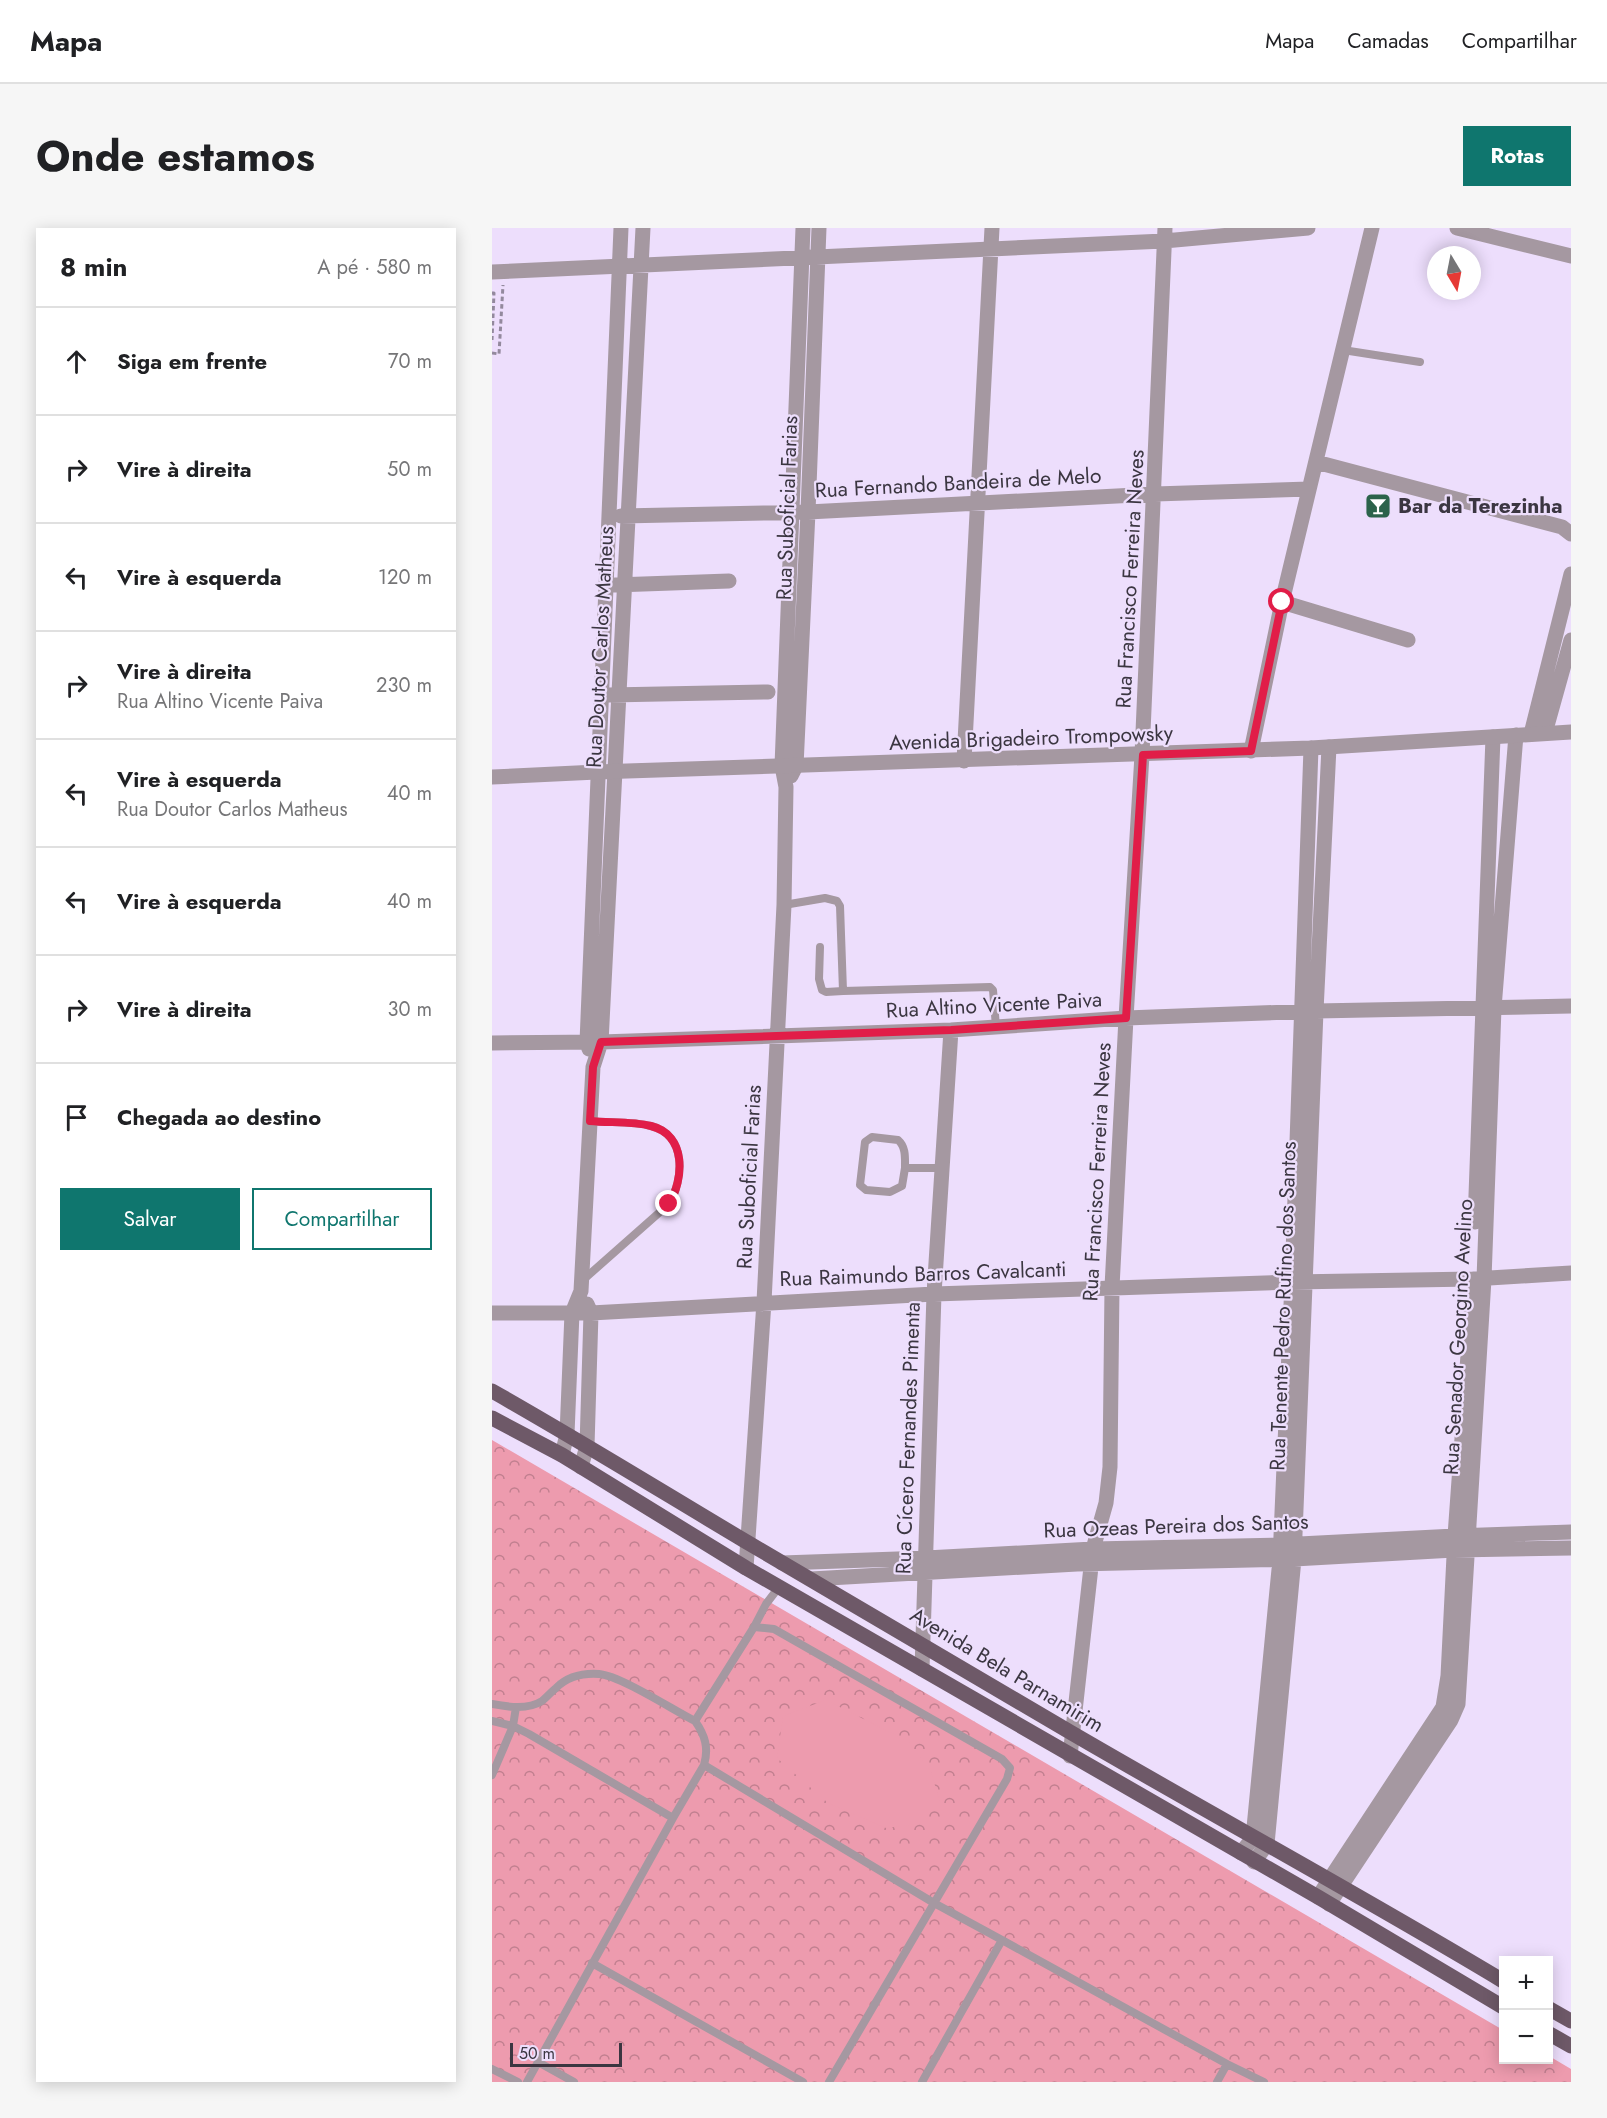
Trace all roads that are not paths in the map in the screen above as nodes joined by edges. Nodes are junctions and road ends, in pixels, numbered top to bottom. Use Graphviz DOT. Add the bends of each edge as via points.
graph roads {
  1 [pos="621,228"];
  2 [pos="643,228"];
  3 [pos="803,228"];
  4 [pos="819,228"];
  5 [pos="992,228"];
  6 [pos="1308,228"];
  7 [pos="1372,228"];
  8 [pos="1457,228"];
  9 [pos="1165,235"];
  10 [pos="991,250"];
  11 [pos="1571,256"];
  12 [pos="810,258"];
  13 [pos="618,266"];
  14 [pos="640,266"];
  15 [pos="492,272"];
  16 [pos="1343,350"];
  17 [pos="1420,362"];
  18 [pos="1317,462"];
  19 [pos="1309,489"];
  20 [pos="1155,494"];
  21 [pos="978,503"];
  22 [pos="792,512"];
  23 [pos="808,512"];
  24 [pos="628,516"];
  25 [pos="609,517"];
  26 [pos="1568,528"];
  27 [pos="1571,574"];
  28 [pos="729,581"];
  29 [pos="606,584"];
  30 [pos="625,585"];
  31 [pos="1282,602"];
  32 [pos="1571,639"];
  33 [pos="1408,640"];
  34 [pos="768,692"];
  35 [pos="618,695"];
  36 [pos="600,696"];
  37 [pos="1571,732"];
  38 [pos="1531,734"];
  39 [pos="1494,736"];
  40 [pos="1329,747"];
  41 [pos="1311,748"];
  42 [pos="1251,751"];
  43 [pos="1143,755"];
  44 [pos="964,761"];
  45 [pos="789,766"];
  46 [pos="597,772"];
  47 [pos="614,772"];
  48 [pos="492,777"];
  49 [pos="784,904"];
  50 [pos="820,947"];
  51 [pos="843,991"];
  52 [pos="1571,1006"];
  53 [pos="1489,1008"];
  54 [pos="1309,1011"];
  55 [pos="1126,1018"];
  56 [pos="996,1027"];
  57 [pos="951,1030"];
  58 [pos="778,1035"];
  59 [pos="594,1042"];
  60 [pos="492,1043"];
  61 [pos="590,1121"];
  62 [pos="905,1168"];
  63 [pos="942,1168"];
  64 [pos="1571,1273"];
  65 [pos="1479,1279"];
  66 [pos="1298,1282"];
  67 [pos="581,1286"];
  68 [pos="1112,1287"];
  69 [pos="934,1294"];
  70 [pos="764,1302"];
  71 [pos="492,1313"];
  72 [pos="572,1313"];
  73 [pos="591,1313"];
  74 [pos="492,1391"];
  75 [pos="492,1418"];
  76 [pos="567,1434"];
  77 [pos="587,1446"];
  78 [pos="562,1455"];
  79 [pos="580,1467"];
  80 [pos="1571,1532"];
  81 [pos="1543,1541"];
  82 [pos="748,1543"];
  83 [pos="1461,1543"];
  84 [pos="1571,1548"];
  85 [pos="1287,1552"];
  86 [pos="1093,1556"];
  87 [pos="782,1563"];
  88 [pos="925,1566"];
  89 [pos="746,1568"];
  90 [pos="811,1579"];
  91 [pos="779,1587"];
  92 [pos="754,1627"];
  93 [pos="922,1644"];
  94 [pos="922,1669"];
  95 [pos="492,1704"];
  96 [pos="516,1707"];
  97 [pos="492,1721"];
  98 [pos="695,1721"];
  99 [pos="513,1726"];
  100 [pos="1072,1733"];
  101 [pos="1070,1756"];
  102 [pos="704,1764"];
  103 [pos="492,1775"];
  104 [pos="673,1818"];
  105 [pos="1260,1841"];
  106 [pos="1247,1857"];
  107 [pos="1335,1882"];
  108 [pos="1323,1901"];
  109 [pos="934,1903"];
  110 [pos="1002,1940"];
  111 [pos="592,1963"];
  112 [pos="1475,1964"];
  113 [pos="1499,1979"];
  114 [pos="1462,1983"];
  115 [pos="1499,2005"];
  116 [pos="1552,2010"];
  117 [pos="1571,2021"];
  118 [pos="1553,2036"];
  119 [pos="1571,2046"];
  120 [pos="538,2062"];
  121 [pos="1227,2064"];
  122 [pos="492,2069"];
  123 [pos="518,2082"];
  124 [pos="527,2082"];
  125 [pos="574,2082"];
  126 [pos="803,2082"];
  127 [pos="829,2082"];
  128 [pos="922,2082"];
  129 [pos="1217,2082"];
  130 [pos="1264,2082"];
  1 -- 13 [label="street, Rua Doutor Carlos Matheus"];
  2 -- 14 [label="street, Rua Doutor Carlos Matheus"];
  3 -- 12 [label="street, Rua Suboficial Farias"];
  4 -- 12 [label="street, Rua Suboficial Farias"];
  5 -- 10 [label="street"];
  6 -- 9 [label="street"];
  7 -- 16 [label="street"];
  8 -- 11 [label="street"];
  9 -- 10 [label="street"];
  9 -- 20 [label="street, Rua Francisco Ferreira Neves"];
  10 -- 12 [label="street"];
  10 -- 21 [label="street"];
  12 -- 14 [label="street"];
  12 -- 22 [label="street, Rua Suboficial Farias"];
  12 -- 23 [label="street, Rua Suboficial Farias"];
  13 -- 14 [label="street"];
  13 -- 15 [label="street"];
  13 -- 25 [label="street, Rua Doutor Carlos Matheus"];
  14 -- 24 [label="street, Rua Doutor Carlos Matheus"];
  16 -- 17 [label="lane"];
  16 -- 18 [label="street"];
  18 -- 19 [label="street"];
  18 -- 26 [label="street"];
  19 -- 20 [label="street, Rua Fernando Bandeira de Melo"];
  19 -- 31 [label="street"];
  20 -- 21 [label="street, Rua Fernando Bandeira de Melo"];
  20 -- 43 [label="street, Rua Francisco Ferreira Neves"];
  21 -- 23 [label="street, Rua Fernando Bandeira de Melo"];
  21 -- 44 [label="street"];
  22 -- 23 [label="street, Rua Fernando Bandeira de Melo"];
  22 -- 24 [label="street, Rua Fernando Bandeira de Melo"];
  22 -- 45 [label="street, Rua Suboficial Farias"];
  23 -- 45 [label="street, Rua Suboficial Farias"];
  24 -- 25 [label="street, Rua Fernando Bandeira de Melo"];
  24 -- 30 [label="street, Rua Doutor Carlos Matheus"];
  25 -- 29 [label="street, Rua Doutor Carlos Matheus"];
  27 -- 38 [label="street, Rua Senador Georgino Avelino"];
  28 -- 30 [label="street"];
  29 -- 30 [label="street"];
  29 -- 36 [label="street, Rua Doutor Carlos Matheus"];
  30 -- 35 [label="street, Rua Doutor Carlos Matheus"];
  31 -- 33 [label="street"];
  31 -- 42 [label="street"];
  32 -- 38 [label="street, Rua Senador Georgino Avelino"];
  34 -- 35 [label="street"];
  35 -- 36 [label="street"];
  35 -- 47 [label="street, Rua Doutor Carlos Matheus"];
  36 -- 46 [label="street, Rua Doutor Carlos Matheus"];
  37 -- 38 [label="street, Avenida Brigadeiro Trompowsky"];
  38 -- 39 [label="street, Avenida Brigadeiro Trompowsky"];
  38 -- 53 [label="street, Rua Senador Georgino Avelino"];
  39 -- 40 [label="street, Avenida Brigadeiro Trompowsky"];
  39 -- 53 [label="street, Rua Senador Georgino Avelino"];
  40 -- 41 [label="street, Avenida Brigadeiro Trompowsky"];
  40 -- 54 [label="street, Rua Tenente Pedro Rufino dos Santos"];
  41 -- 42 [label="street, Avenida Brigadeiro Trompowsky"];
  41 -- 54 [label="street, Rua Tenente Pedro Rufino dos Santos"];
  42 -- 43 [label="street, Avenida Brigadeiro Trompowsky"];
  43 -- 44 [label="street, Avenida Brigadeiro Trompowsky"];
  43 -- 55 [label="street, Rua Francisco Ferreira Neves"];
  44 -- 45 [label="street, Avenida Brigadeiro Trompowsky"];
  45 -- 47 [label="street, Avenida Brigadeiro Trompowsky"];
  45 -- 49 [label="street, Rua Suboficial Farias"];
  46 -- 47 [label="street, Avenida Brigadeiro Trompowsky"];
  46 -- 48 [label="street, Avenida Brigadeiro Trompowsky"];
  46 -- 59 [label="street, Rua Doutor Carlos Matheus"];
  47 -- 59 [label="street, Rua Doutor Carlos Matheus"];
  49 -- 51 [label="lane" via="825,898 837,901"];
  49 -- 58 [label="street, Rua Suboficial Farias"];
  50 -- 51 [label="lane" via="822,990"];
  51 -- 56 [label="lane" via="990,987"];
  52 -- 53 [label="street, Rua Altino Vicente Paiva"];
  53 -- 54 [label="street, Rua Altino Vicente Paiva"];
  53 -- 65 [label="street, Rua Senador Georgino Avelino"];
  54 -- 55 [label="street, Rua Altino Vicente Paiva"];
  54 -- 66 [label="street, Rua Tenente Pedro Rufino dos Santos"];
  55 -- 56 [label="street, Rua Altino Vicente Paiva"];
  55 -- 68 [label="street, Rua Francisco Ferreira Neves"];
  56 -- 57 [label="street, Rua Altino Vicente Paiva"];
  57 -- 58 [label="street, Rua Altino Vicente Paiva"];
  57 -- 63 [label="street, Rua Cícero Fernandes Pimenta"];
  58 -- 59 [label="street, Rua Altino Vicente Paiva"];
  58 -- 70 [label="street, Rua Suboficial Farias"];
  59 -- 60 [label="street, Rua Altino Vicente Paiva"];
  59 -- 61 [label="street, Rua Doutor Carlos Matheus"];
  61 -- 67 [label="street, Rua Doutor Carlos Matheus"];
  61 -- 67 [label="lane" via="662,1130 677,1150 680,1176 669,1204"];
  62 -- 62 [label="lane" via="901,1142 872,1137 865,1142 860,1185 866,1190 894,1191 902,1186"];
  62 -- 63 [label="lane"];
  63 -- 69 [label="street, Rua Cícero Fernandes Pimenta"];
  64 -- 65 [label="street, Rua Raimundo Barros Cavalcanti"];
  65 -- 66 [label="street, Rua Raimundo Barros Cavalcanti"];
  65 -- 83 [label="street, Rua Senador Georgino Avelino"];
  66 -- 68 [label="street, Rua Raimundo Barros Cavalcanti"];
  66 -- 85 [label="street, Rua Tenente Pedro Rufino dos Santos"];
  67 -- 72 [label="street, Rua Doutor Carlos Matheus"];
  67 -- 73 [label="street, Rua Doutor Carlos Matheus"];
  68 -- 69 [label="street, Rua Raimundo Barros Cavalcanti"];
  68 -- 86 [label="street, Rua Francisco Ferreira Neves" via="1109,1486"];
  69 -- 70 [label="street, Rua Raimundo Barros Cavalcanti"];
  69 -- 88 [label="street, Rua Cícero Fernandes Pimenta"];
  70 -- 73 [label="street, Rua Raimundo Barros Cavalcanti"];
  70 -- 82 [label="street, Rua Suboficial Farias"];
  71 -- 72 [label="street, Rua Raimundo Barros Cavalcanti"];
  72 -- 73 [label="street, Rua Raimundo Barros Cavalcanti"];
  72 -- 76 [label="street, Rua Doutor Carlos Matheus"];
  73 -- 77 [label="street, Rua Doutor Carlos Matheus"];
  74 -- 76 [label="main road, Avenida Bela Parnamirim"];
  75 -- 78 [label="main road, Avenida Bela Parnamirim"];
  76 -- 77 [label="main road, Avenida Bela Parnamirim"];
  76 -- 78 [label="street, Rua Doutor Carlos Matheus"];
  77 -- 79 [label="street, Rua Doutor Carlos Matheus"];
  77 -- 82 [label="main road, Avenida Bela Parnamirim"];
  78 -- 79 [label="main road, Avenida Bela Parnamirim"];
  79 -- 89 [label="main road, Avenida Bela Parnamirim"];
  80 -- 81 [label="street, Rua Ozeas Pereira dos Santos"];
  81 -- 83 [label="street, Rua Ozeas Pereira dos Santos"];
  81 -- 84 [label="street, Rua Ozeas Pereira dos Santos"];
  82 -- 87 [label="main road, Avenida Bela Parnamirim"];
  82 -- 89 [label="street, Rua Suboficial Farias"];
  83 -- 85 [label="street, Rua Ozeas Pereira dos Santos"];
  83 -- 107 [label="street, Rua Senador Georgino Avelino" via="1458,1704"];
  85 -- 86 [label="street, Rua Ozeas Pereira dos Santos"];
  85 -- 105 [label="street, Rua Tenente Pedro Rufino dos Santos"];
  86 -- 88 [label="street, Rua Ozeas Pereira dos Santos"];
  86 -- 100 [label="street, Rua Francisco Ferreira Neves"];
  87 -- 88 [label="street, Rua Ozeas Pereira dos Santos"];
  87 -- 90 [label="main road, Avenida Bela Parnamirim"];
  88 -- 90 [label="street, Rua Ozeas Pereira dos Santos"];
  88 -- 93 [label="street, Rua Cícero Fernandes Pimenta"];
  89 -- 91 [label="main road, Avenida Bela Parnamirim"];
  90 -- 93 [label="main road, Avenida Bela Parnamirim"];
  91 -- 92 [label="lane"];
  91 -- 94 [label="main road, Avenida Bela Parnamirim"];
  92 -- 98 [label="lane"];
  92 -- 109 [label="lane" via="774,1629 1008,1763 1007,1779"];
  93 -- 94 [label="street, Rua Cícero Fernandes Pimenta"];
  93 -- 100 [label="main road, Avenida Bela Parnamirim"];
  94 -- 101 [label="main road, Avenida Bela Parnamirim"];
  95 -- 96 [label="lane"];
  96 -- 98 [label="lane" via="542,1701 572,1677 599,1674"];
  96 -- 99 [label="lane"];
  97 -- 99 [label="lane"];
  98 -- 102 [label="lane" via="706,1746"];
  99 -- 103 [label="lane"];
  99 -- 104 [label="lane"];
  100 -- 101 [label="street, Rua Francisco Ferreira Neves"];
  100 -- 105 [label="main road, Avenida Bela Parnamirim"];
  101 -- 106 [label="main road, Avenida Bela Parnamirim"];
  102 -- 104 [label="lane"];
  102 -- 109 [label="lane"];
  104 -- 111 [label="lane"];
  105 -- 106 [label="street"];
  105 -- 107 [label="main road, Avenida Bela Parnamirim"];
  106 -- 108 [label="main road, Avenida Bela Parnamirim"];
  107 -- 108 [label="street, Rua Senador Georgino Avelino"];
  107 -- 112 [label="main road, Avenida Bela Parnamirim"];
  108 -- 114 [label="main road, Avenida Bela Parnamirim"];
  109 -- 110 [label="lane"];
  109 -- 127 [label="lane"];
  110 -- 121 [label="lane"];
  110 -- 128 [label="lane"];
  111 -- 120 [label="lane"];
  111 -- 126 [label="lane"];
  112 -- 113 [label="main road, Avenida Bela Parnamirim"];
  112 -- 114 [label="main road"];
  114 -- 115 [label="main road, Avenida Bela Parnamirim"];
  116 -- 117 [label="main road"];
  118 -- 119 [label="main road"];
  120 -- 124 [label="lane"];
  120 -- 125 [label="lane"];
  121 -- 129 [label="lane"];
  121 -- 130 [label="lane"];
  122 -- 123 [label="lane"];
}
